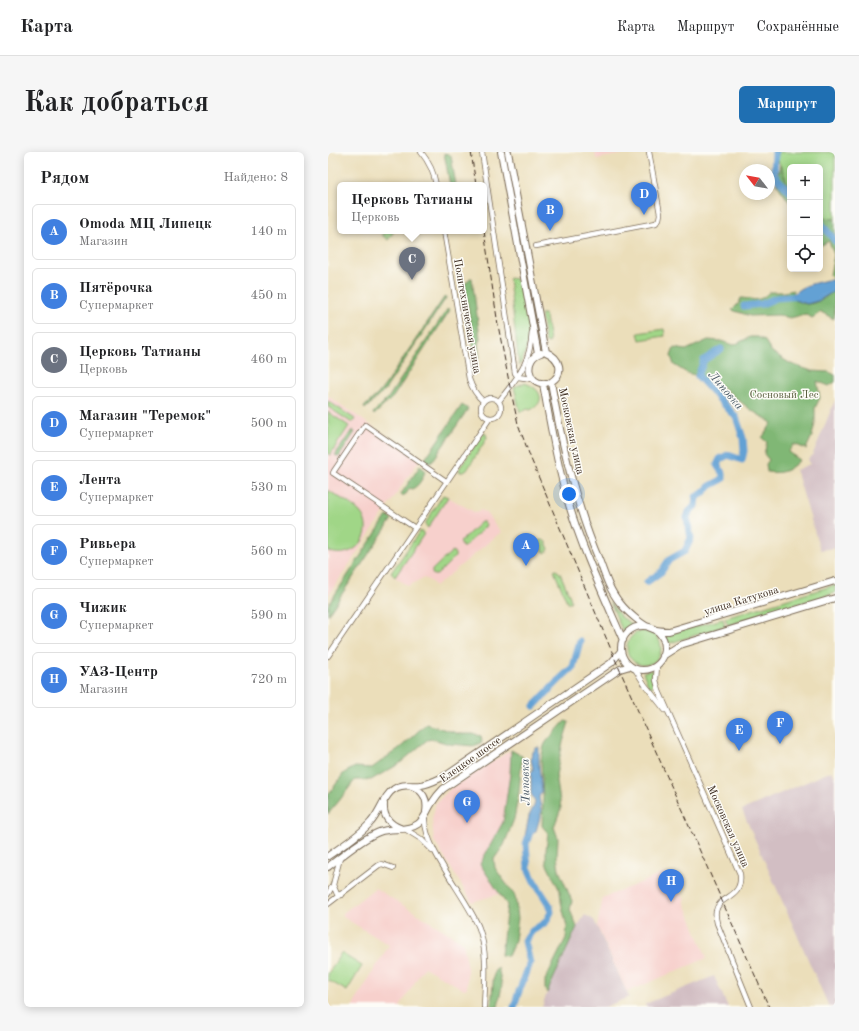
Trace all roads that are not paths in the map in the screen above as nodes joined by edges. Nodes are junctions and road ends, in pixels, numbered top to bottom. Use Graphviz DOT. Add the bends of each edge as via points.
graph roads {
  1 [pos="422,152"];
  2 [pos="482,152"];
  3 [pos="502,152"];
  4 [pos="508,152"];
  5 [pos="649,152"];
  6 [pos="436,182"];
  7 [pos="486,182"];
  8 [pos="487,185"];
  9 [pos="445,234"];
  10 [pos="536,246"];
  11 [pos="533,324"];
  12 [pos="546,352"];
  13 [pos="538,354"];
  14 [pos="532,359"];
  15 [pos="525,365"];
  16 [pos="518,377"];
  17 [pos="532,379"];
  18 [pos="551,382"];
  19 [pos="543,384"];
  20 [pos="499,401"];
  21 [pos="483,402"];
  22 [pos="490,418"];
  23 [pos="446,481"];
  24 [pos="415,528"];
  25 [pos="835,582"];
  26 [pos="835,598"];
  27 [pos="653,629"];
  28 [pos="623,640"];
  29 [pos="621,652"];
  30 [pos="328,656"];
  31 [pos="663,656"];
  32 [pos="657,665"];
  33 [pos="633,668"];
  34 [pos="669,715"];
  35 [pos="408,785"];
  36 [pos="385,799"];
  37 [pos="426,814"];
  38 [pos="404,828"];
  39 [pos="436,854"];
  40 [pos="328,856"];
  41 [pos="340,858"];
  42 [pos="328,867"];
  43 [pos="392,868"];
  44 [pos="333,885"];
  45 [pos="328,894"];
  46 [pos="341,895"];
  47 [pos="328,904"];
  48 [pos="484,1007"];
  49 [pos="751,1007"];
  1 -- 6 [label="street"];
  2 -- 7 [label="street"];
  3 -- 11 [label="main road"];
  4 -- 12 [label="main road"];
  5 -- 10 [label="street" via="660,214 656,223"];
  8 -- 16 [label="street" via="515,373"];
  9 -- 21 [label="street, Политехническая улица" via="469,379 472,388"];
  11 -- 13 [label="main road"];
  11 -- 15 [label="street" via="532,340"];
  12 -- 13 [label="main road"];
  12 -- 18 [label="main road, Московская улица" via="554,356 559,365 559,372"];
  13 -- 14 [label="main road"];
  14 -- 15 [label="street"];
  14 -- 17 [label="main road" via="529,368"];
  15 -- 16 [label="street"];
  16 -- 17 [label="street"];
  16 -- 20 [label="street"];
  17 -- 19 [label="main road, Московская улица"];
  18 -- 19 [label="main road"];
  18 -- 27 [label="main road, Московская улица" via="576,498 610,588 633,616"];
  19 -- 28 [label="main road, Московская улица" via="566,498"];
  20 -- 21 [label="street" via="489,398"];
  20 -- 22 [label="street" via="500,411"];
  21 -- 22 [label="street" via="481,411"];
  22 -- 23 [label="street"];
  23 -- 24 [label="street"];
  23 -- 24 [label="street" via="365,425 333,473"];
  24 -- 30 [label="street"];
  25 -- 27 [label="main road, улица Катукова" via="669,632"];
  26 -- 31 [label="main road" via="680,645"];
  27 -- 28 [label="main road" via="635,628"];
  27 -- 31 [label="main road" via="664,641"];
  28 -- 29 [label="main road"];
  29 -- 33 [label="main road" via="624,660"];
  29 -- 35 [label="main road, Елецкое шоссе" via="611,663 446,775 429,783"];
  31 -- 32 [label="main road"];
  32 -- 33 [label="main road" via="648,670"];
  32 -- 34 [label="street, Московская улица" via="656,680"];
  33 -- 34 [label="street, Московская улица"];
  33 -- 37 [label="main road, Елецкое шоссе" via="620,669 448,785 437,796"];
  34 -- 49 [label="street, Московская улица" via="740,874 741,883 737,890 718,905 715,915"];
  35 -- 36 [label="main road, Елецкое шоссе" via="394,788"];
  35 -- 37 [label="main road" via="415,787 423,795 426,801"];
  36 -- 38 [label="main road" via="387,819 395,826"];
  36 -- 40 [label="main road, Елецкое шоссе" via="370,824"];
  37 -- 38 [label="main road, Елецкое шоссе" via="418,824"];
  37 -- 39 [label="street" via="426,830"];
  38 -- 39 [label="street" via="421,838"];
  38 -- 41 [label="main road, Елецкое шоссе" via="378,832"];
  39 -- 48 [label="street" via="479,928 484,955"];
  41 -- 42 [label="main road, Елецкое шоссе"];
  41 -- 44 [label="street"];
  43 -- 46 [label="street" via="379,865"];
  44 -- 45 [label="street"];
  44 -- 46 [label="street" via="337,894"];
  46 -- 47 [label="street"];
}
